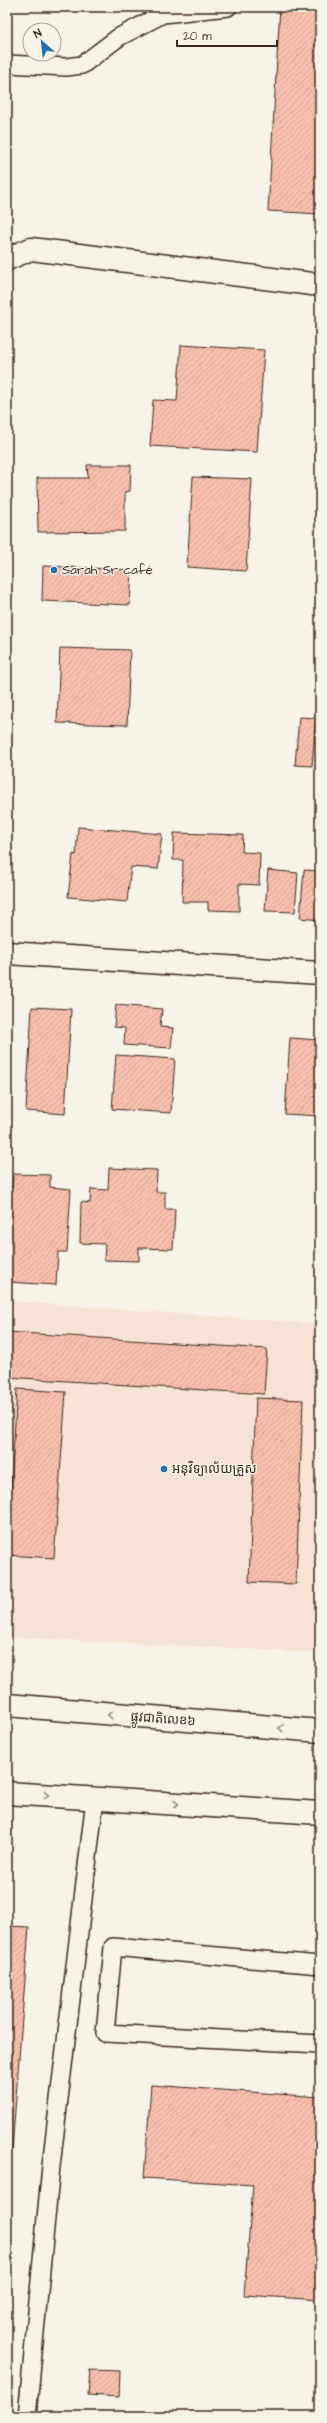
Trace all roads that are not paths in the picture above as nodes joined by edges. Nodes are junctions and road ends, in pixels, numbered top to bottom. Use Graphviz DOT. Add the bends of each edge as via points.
graph roads {
  1 [pos="228,7"];
  2 [pos="7,64"];
  3 [pos="7,259"];
  4 [pos="320,285"];
  5 [pos="7,954"];
  6 [pos="320,973"];
  7 [pos="7,1705"];
  8 [pos="320,1731"];
  9 [pos="7,1793"];
  10 [pos="96,1799"];
  11 [pos="320,1812"];
  12 [pos="320,1965"];
  13 [pos="320,2044"];
  14 [pos="27,2416"];
  1 -- 2 [label="lane" via="162,14 119,37 82,65 66,67"];
  3 -- 4 [label="street" via="30,249"];
  5 -- 6 [label="street"];
  8 -- 7 [label="street, ផ្លូវជាតិលេខ៦, one-way"];
  9 -- 10 [label="street, one-way"];
  10 -- 11 [label="street, one-way"];
  10 -- 14 [label="lane" via="51,2166"];
  12 -- 13 [label="lane" via="113,1947 105,2032"];
}
